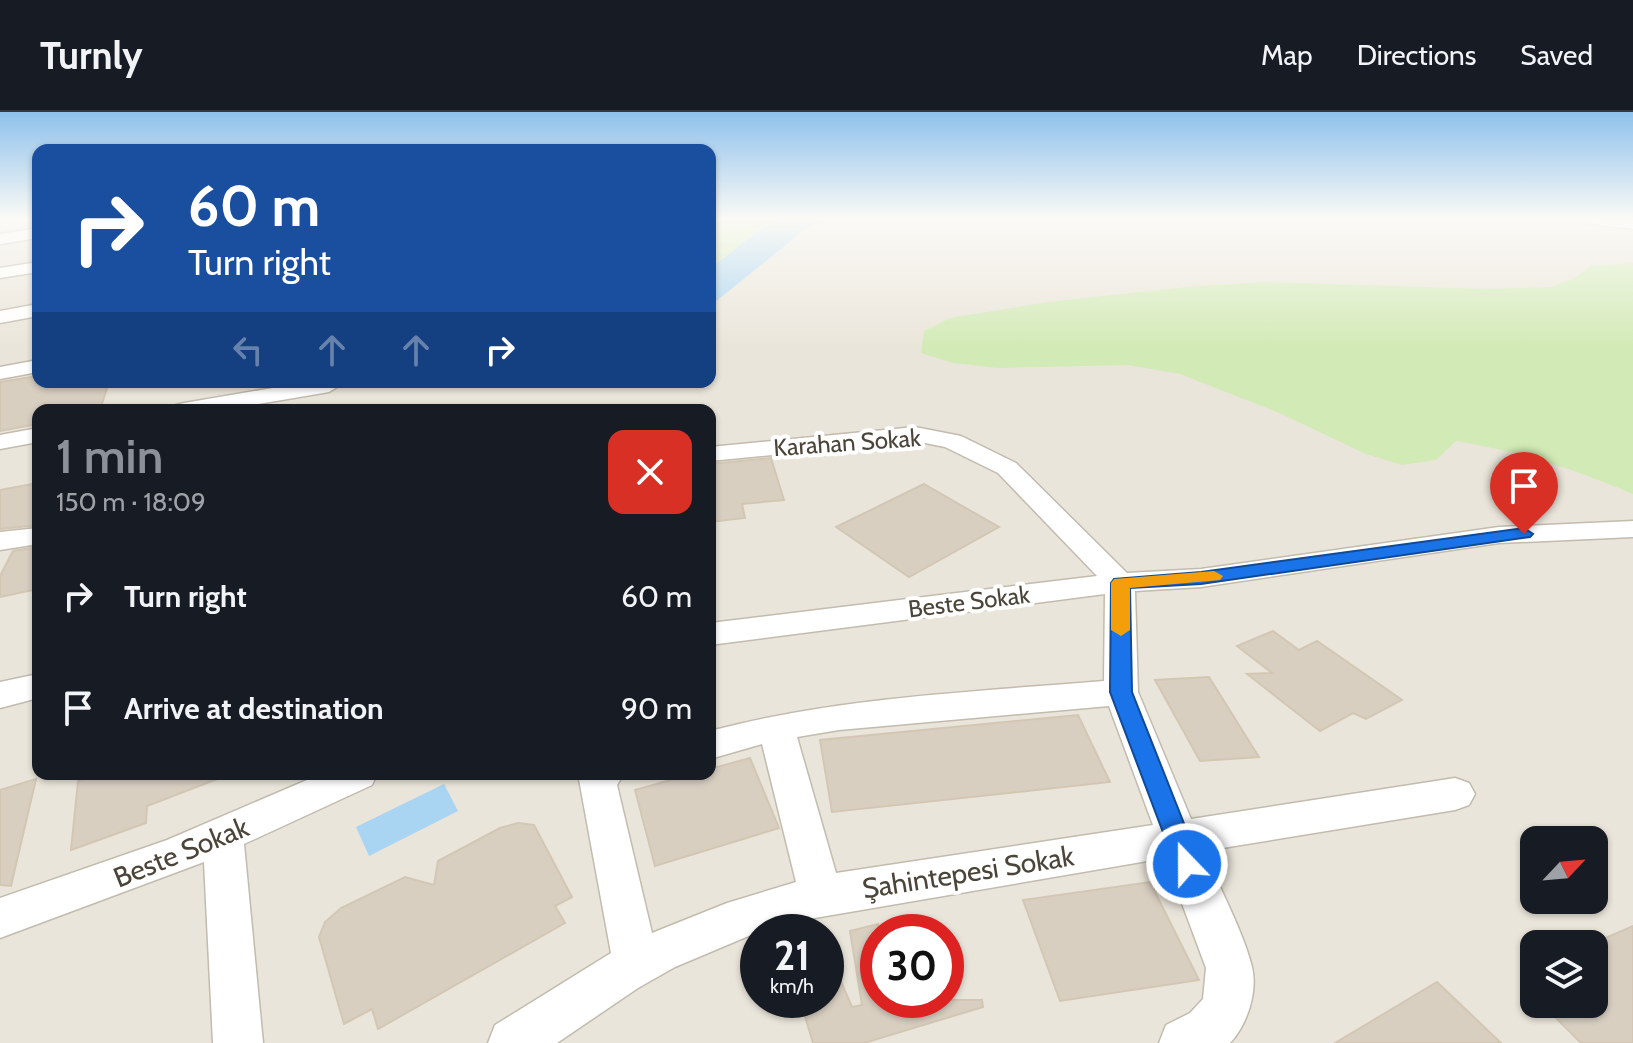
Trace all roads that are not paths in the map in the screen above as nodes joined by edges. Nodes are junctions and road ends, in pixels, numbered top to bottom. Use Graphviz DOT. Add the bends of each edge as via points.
graph roads {
  1 [pos="32,268"];
  2 [pos="0,273"];
  3 [pos="32,311"];
  4 [pos="0,317"];
  5 [pos="32,367"];
  6 [pos="0,373"];
  7 [pos="303,388"];
  8 [pos="216,404"];
  9 [pos="32,436"];
  10 [pos="0,442"];
  11 [pos="716,453"];
  12 [pos="1633,529"];
  13 [pos="32,537"];
  14 [pos="0,541"];
  15 [pos="1120,583"];
  16 [pos="716,633"];
  17 [pos="32,687"];
  18 [pos="1121,692"];
  19 [pos="0,695"];
  20 [pos="776,727"];
  21 [pos="716,743"];
  22 [pos="345,780"];
  23 [pos="597,780"];
  24 [pos="1455,794"];
  25 [pos="223,837"];
  26 [pos="1177,838"];
  27 [pos="821,895"];
  28 [pos="0,918"];
  29 [pos="636,964"];
  30 [pos="238,1043"];
  31 [pos="513,1043"];
  32 [pos="1184,1043"];
  1 -- 2 [label="street"];
  3 -- 4 [label="street"];
  5 -- 6 [label="street"];
  7 -- 8 [label="street"];
  9 -- 10 [label="street"];
  11 -- 15 [label="street, Karahan Sokak" via="915,434 952,441 1007,468"];
  12 -- 15 [label="street, Beste Sokak" via="1499,535 1201,578"];
  13 -- 14 [label="street"];
  15 -- 16 [label="street, Beste Sokak"];
  15 -- 18 [label="street"];
  17 -- 19 [label="street"];
  18 -- 20 [label="street"];
  18 -- 26 [label="street"];
  20 -- 21 [label="street"];
  20 -- 27 [label="street"];
  22 -- 25 [label="street, Beste Sokak"];
  23 -- 29 [label="street"];
  24 -- 26 [label="street, Şahintepesi Sokak"];
  25 -- 28 [label="street, Beste Sokak"];
  25 -- 30 [label="street"];
  26 -- 27 [label="street, Şahintepesi Sokak"];
  26 -- 32 [label="street" via="1229,968 1231,994 1222,1016 1204,1034"];
  27 -- 29 [label="street, Şahintepesi Sokak" via="731,920"];
  29 -- 31 [label="street, Şahintepesi Sokak"];
}
